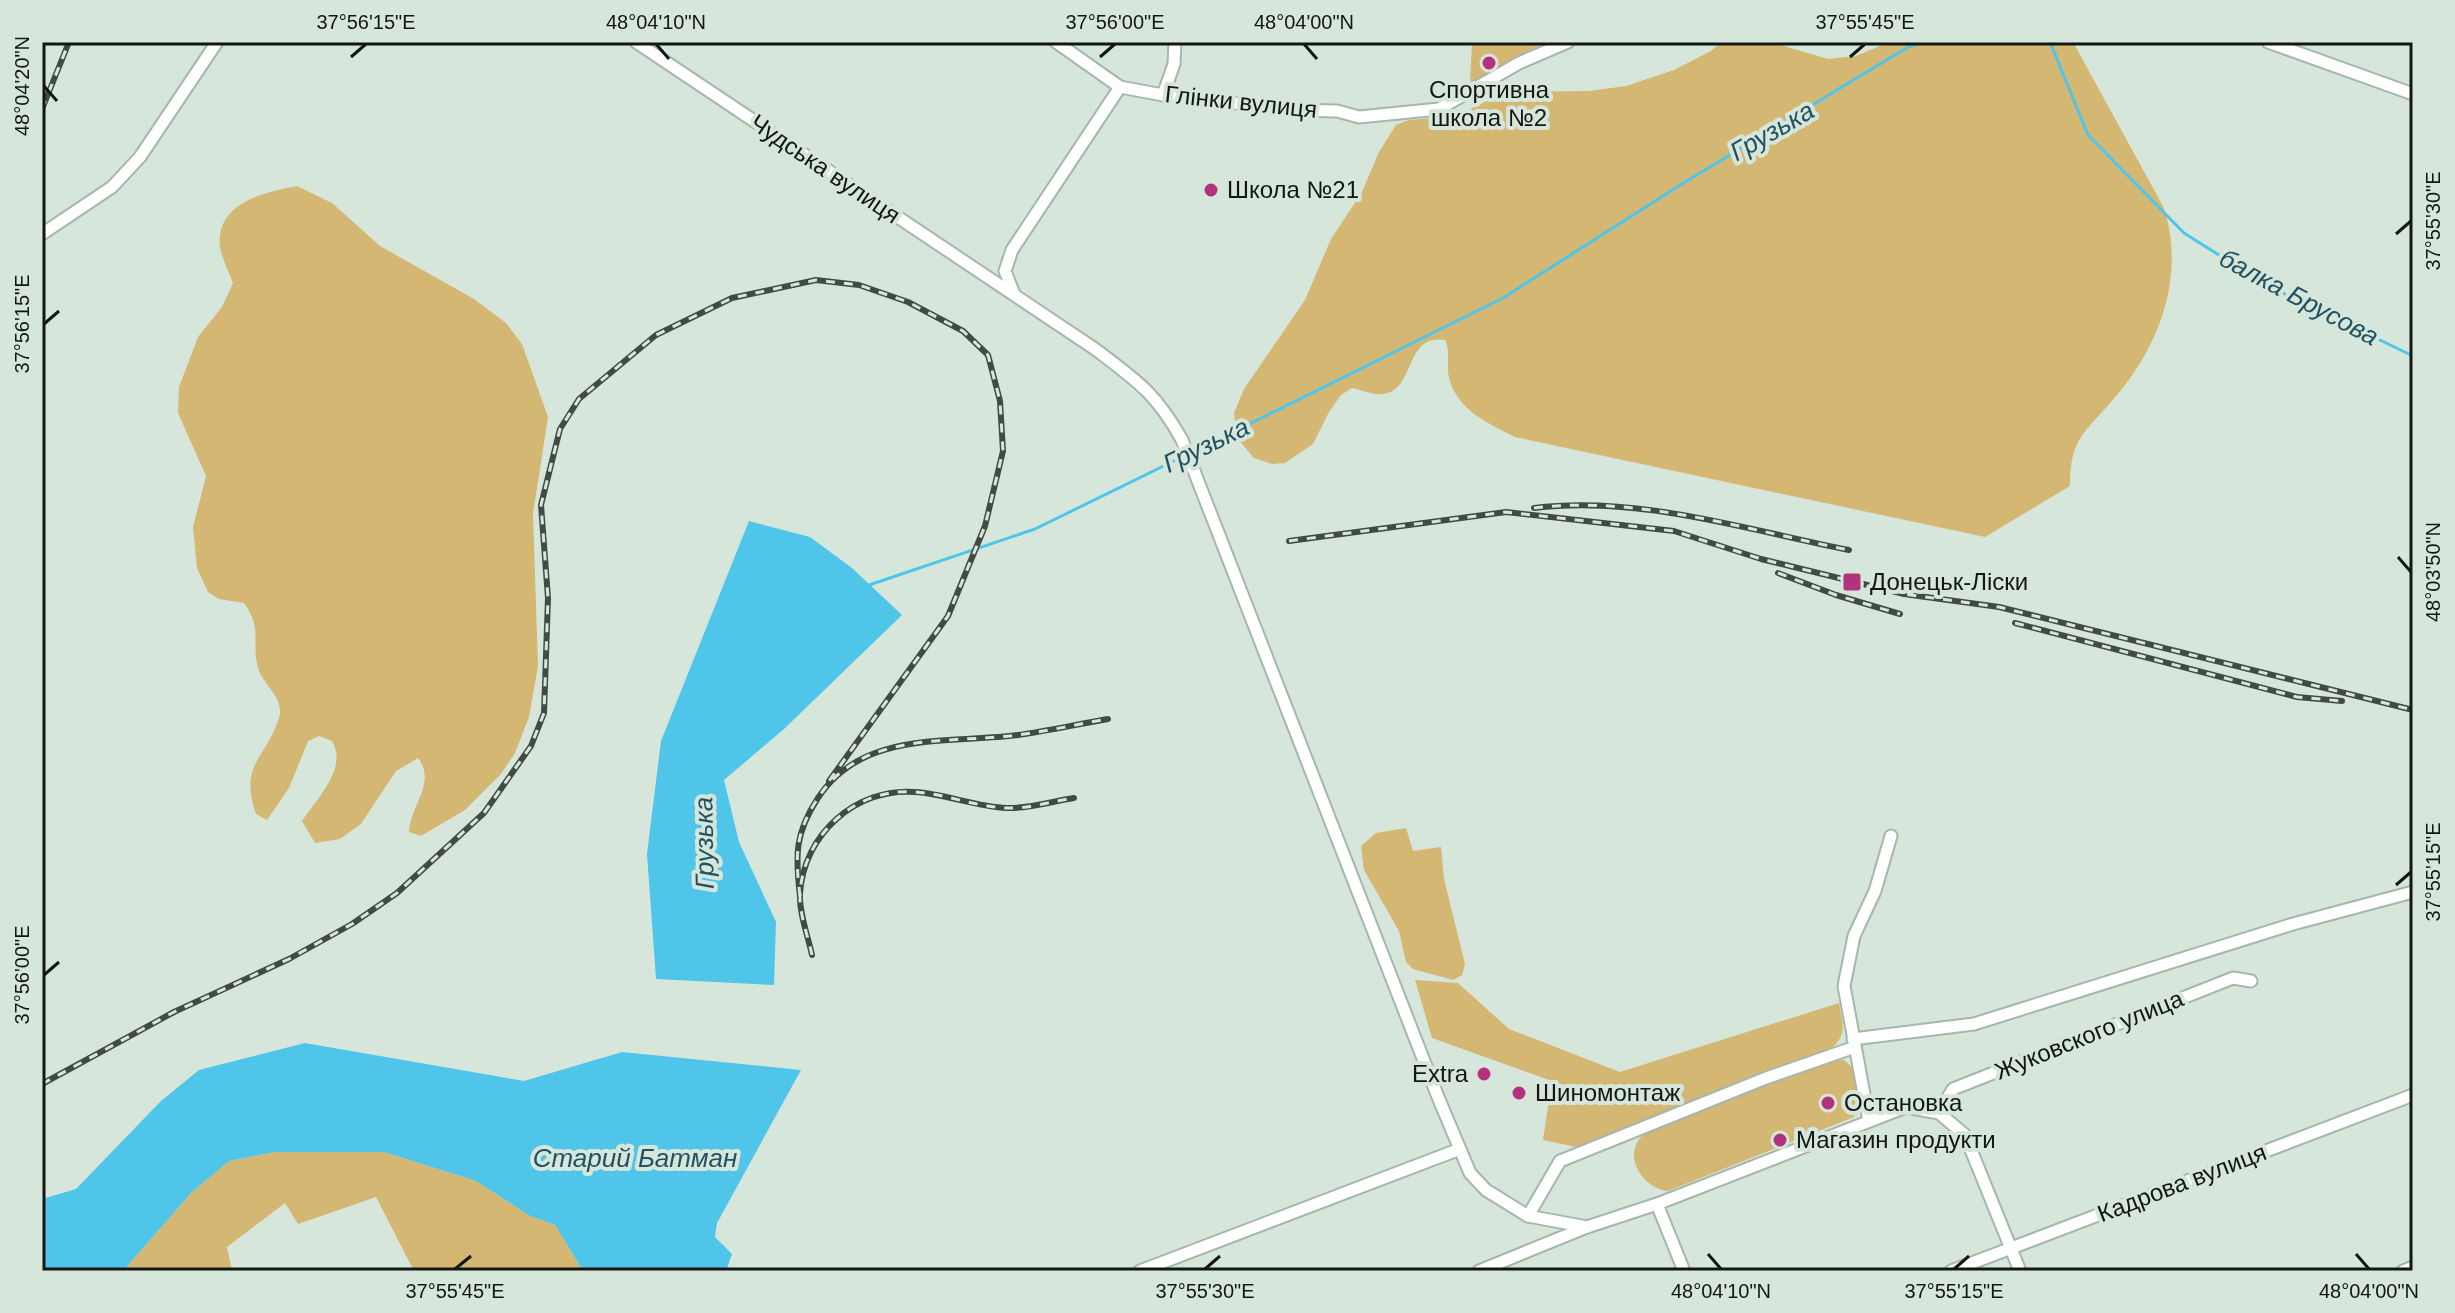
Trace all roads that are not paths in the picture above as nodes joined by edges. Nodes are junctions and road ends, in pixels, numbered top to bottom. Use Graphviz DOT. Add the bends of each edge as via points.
graph roads {
  1 [pos="217,42"];
  2 [pos="636,42"];
  3 [pos="1056,42"];
  4 [pos="1175,42"];
  5 [pos="1568,42"];
  6 [pos="2268,42"];
  7 [pos="1120,87"];
  8 [pos="2413,94"];
  9 [pos="1163,95"];
  10 [pos="42,234"];
  11 [pos="1014,295"];
  12 [pos="1891,836"];
  13 [pos="2413,892"];
  14 [pos="2251,981"];
  15 [pos="1854,1043"];
  16 [pos="2413,1095"];
  17 [pos="1939,1113"];
  18 [pos="1869,1121"];
  19 [pos="1460,1149"];
  20 [pos="1657,1204"];
  21 [pos="1528,1216"];
  22 [pos="1587,1227"];
  23 [pos="2010,1248"];
  24 [pos="2413,1267"];
  25 [pos="1487,1270"];
  26 [pos="1140,1271"];
  27 [pos="1684,1271"];
  28 [pos="1951,1271"];
  29 [pos="2020,1271"];
  30 [pos="2403,1271"];
  1 -- 10 [label="street" via="140,157 112,187"];
  2 -- 11 [label="street, Чудська вулиця"];
  3 -- 7 [label="street, Глінки вулиця"];
  4 -- 9 [label="street"];
  5 -- 9 [label="street, Глінки вулиця" via="1439,109 1359,117"];
  6 -- 8 [label="street"];
  7 -- 9 [label="street, Глінки вулиця"];
  7 -- 11 [label="street" via="1012,250 1005,271"];
  11 -- 19 [label="street, Чудська вулиця" via="1146,387 1182,440"];
  12 -- 15 [label="street" via="1875,891 1854,936 1844,986"];
  13 -- 15 [label="street" via="2293,924 1998,1018"];
  14 -- 17 [label="street, Жуковского улица" via="2233,978 1953,1089"];
  15 -- 18 [label="street"];
  15 -- 21 [label="street" via="1560,1161"];
  16 -- 23 [label="street, Кадрова вулиця"];
  17 -- 18 [label="street" via="1906,1107"];
  17 -- 23 [label="street" via="1965,1135"];
  18 -- 20 [label="street"];
  19 -- 21 [label="street, Чудська вулиця" via="1470,1173 1486,1190"];
  19 -- 26 [label="street"];
  20 -- 22 [label="street"];
  20 -- 27 [label="street"];
  21 -- 22 [label="street"];
  22 -- 25 [label="street"];
  23 -- 28 [label="street, Кадрова вулиця"];
  23 -- 29 [label="street"];
  24 -- 30 [label="street"];
}
